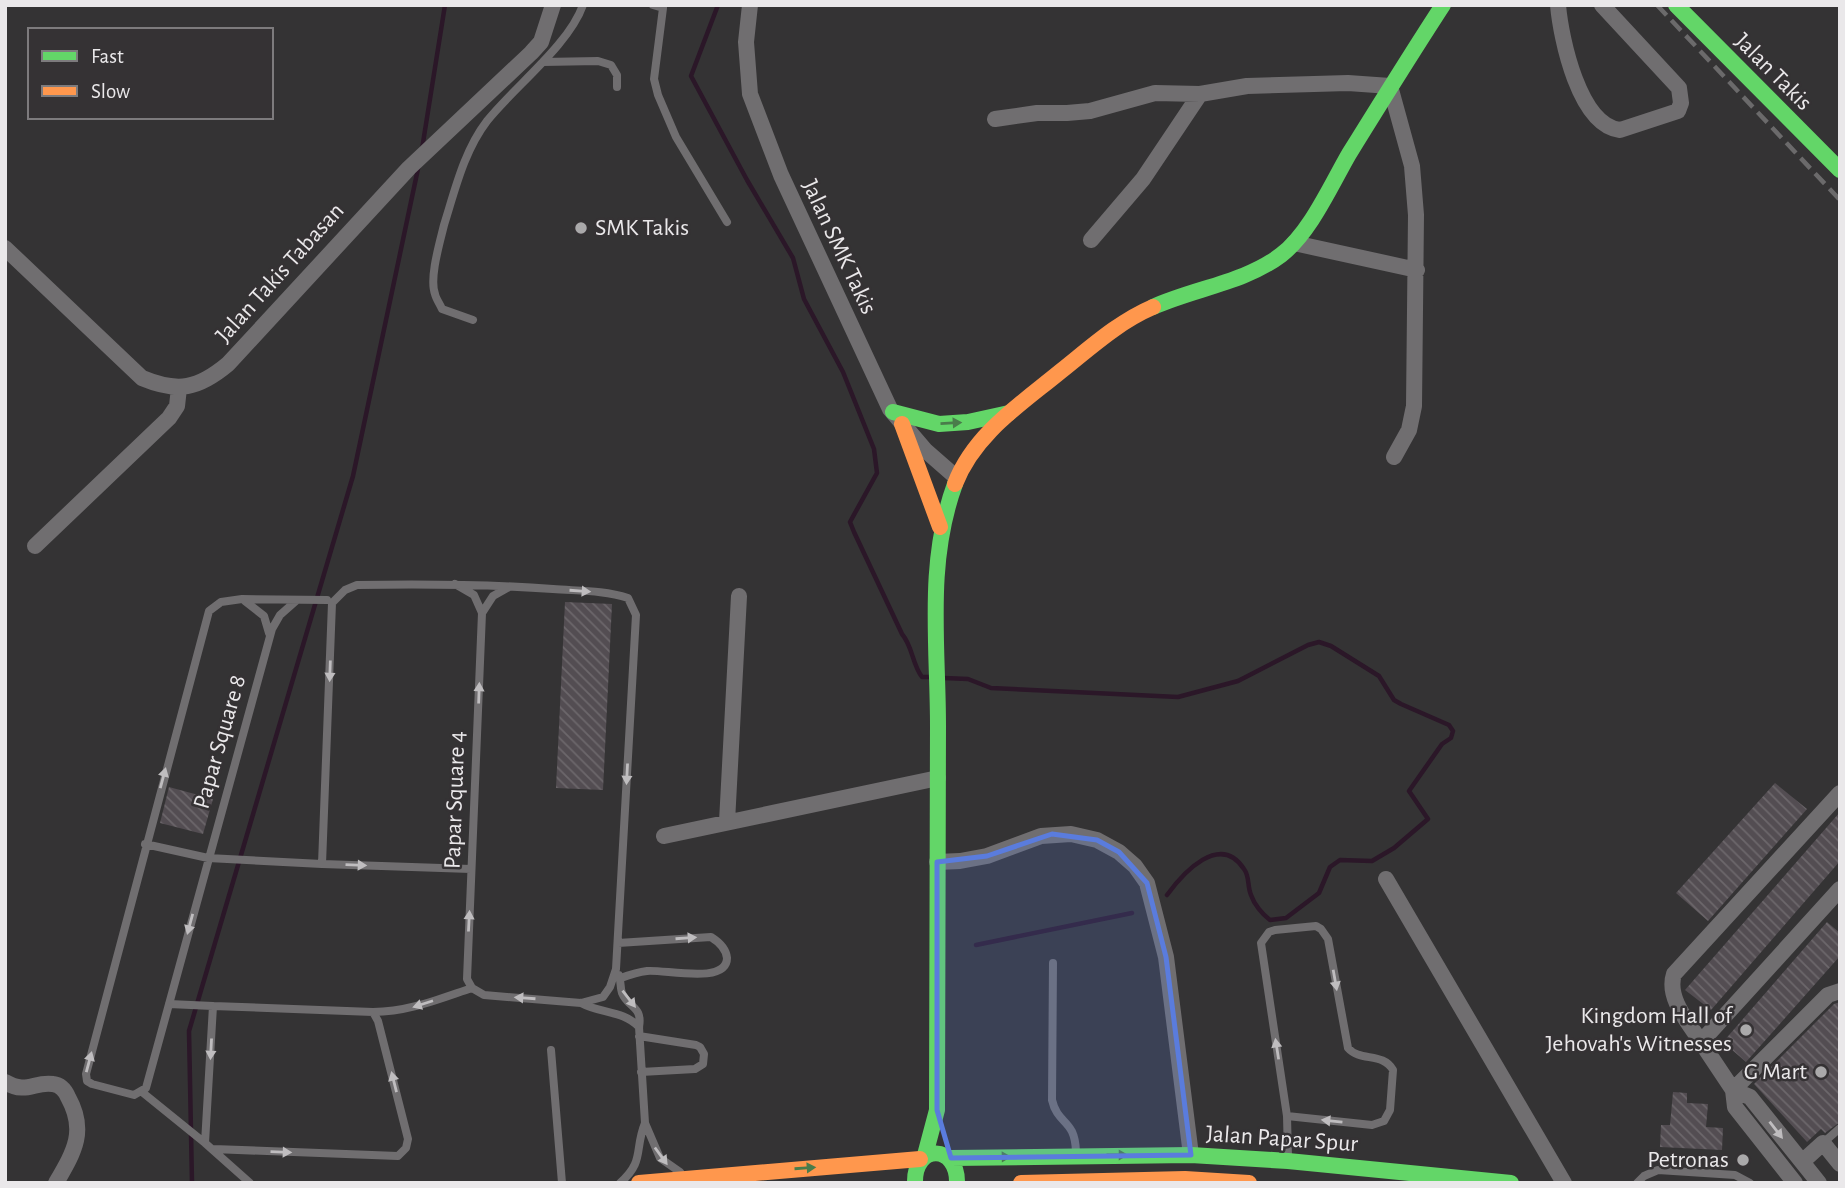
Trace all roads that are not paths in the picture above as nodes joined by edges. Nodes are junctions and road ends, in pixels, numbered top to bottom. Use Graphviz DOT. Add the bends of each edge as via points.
graph roads {
  1 [pos="553,5"];
  2 [pos="583,5"];
  3 [pos="653,5"];
  4 [pos="750,5"];
  5 [pos="1443,5"];
  6 [pos="1558,5"];
  7 [pos="1602,5"];
  8 [pos="1676,5"];
  9 [pos="663,7"];
  10 [pos="543,62"];
  11 [pos="1390,86"];
  12 [pos="617,87"];
  13 [pos="1200,94"];
  14 [pos="995,119"];
  15 [pos="1840,170"];
  16 [pos="727,222"];
  17 [pos="1091,240"];
  18 [pos="1294,243"];
  19 [pos="5,248"];
  20 [pos="1417,270"];
  21 [pos="473,320"];
  22 [pos="179,388"];
  23 [pos="1009,413"];
  24 [pos="897,418"];
  25 [pos="1394,457"];
  26 [pos="957,478"];
  27 [pos="940,527"];
  28 [pos="36,546"];
  29 [pos="455,584"];
  30 [pos="512,586"];
  31 [pos="739,596"];
  32 [pos="242,599"];
  33 [pos="300,600"];
  34 [pos="326,600"];
  35 [pos="482,613"];
  36 [pos="270,636"];
  37 [pos="938,778"];
  38 [pos="1840,793"];
  39 [pos="727,822"];
  40 [pos="664,836"];
  41 [pos="145,844"];
  42 [pos="208,858"];
  43 [pos="937,862"];
  44 [pos="322,864"];
  45 [pos="471,869"];
  46 [pos="1386,879"];
  47 [pos="1840,889"];
  48 [pos="618,943"];
  49 [pos="1053,963"];
  50 [pos="616,970"];
  51 [pos="621,978"];
  52 [pos="472,988"];
  53 [pos="1840,991"];
  54 [pos="581,1003"];
  55 [pos="169,1004"];
  56 [pos="213,1006"];
  57 [pos="373,1012"];
  58 [pos="639,1032"];
  59 [pos="1701,1042"];
  60 [pos="551,1051"];
  61 [pos="642,1072"];
  62 [pos="5,1082"];
  63 [pos="1733,1090"];
  64 [pos="142,1092"];
  65 [pos="937,1110"];
  66 [pos="1287,1116"];
  67 [pos="645,1123"];
  68 [pos="1840,1128"];
  69 [pos="1823,1143"];
  70 [pos="209,1146"];
  71 [pos="1076,1155"];
  72 [pos="1191,1155"];
  73 [pos="922,1157"];
  74 [pos="949,1157"];
  75 [pos="1288,1161"];
  76 [pos="1802,1162"];
  77 [pos="1840,1164"];
  78 [pos="690,1178"];
  79 [pos="1095,1182"];
  80 [pos="56,1183"];
  81 [pos="250,1183"];
  82 [pos="562,1183"];
  83 [pos="620,1183"];
  84 [pos="639,1183"];
  85 [pos="915,1183"];
  86 [pos="957,1183"];
  87 [pos="1021,1183"];
  88 [pos="1249,1183"];
  89 [pos="1511,1183"];
  90 [pos="1564,1183"];
  91 [pos="1637,1183"];
  92 [pos="1750,1183"];
  93 [pos="1795,1183"];
  94 [pos="1819,1183"];
  1 -- 22 [label="street, Jalan Takis Tabasan" via="541,42 409,168 228,364 214,376"];
  2 -- 10 [label="lane"];
  3 -- 9 [label="lane"];
  4 -- 24 [label="street, Jalan SMK Takis" via="747,70 760,125 877,384"];
  5 -- 11 [label="main road"];
  6 -- 7 [label="street" via="1573,72 1601,123 1620,130 1678,111 1679,88"];
  8 -- 15 [label="main road, Jalan Takis"];
  9 -- 16 [label="lane" via="654,79 658,94 676,137"];
  10 -- 12 [label="lane" via="611,65"];
  10 -- 21 [label="lane" via="486,122 461,169 441,235 433,292 442,309"];
  11 -- 13 [label="street" via="1247,86"];
  11 -- 18 [label="main road"];
  11 -- 20 [label="street" via="1412,166"];
  13 -- 14 [label="street" via="1155,93 1090,111"];
  13 -- 17 [label="street" via="1143,180"];
  18 -- 20 [label="street"];
  18 -- 23 [label="main road" via="1266,265 1146,309 1107,334"];
  19 -- 22 [label="street" via="142,378"];
  20 -- 25 [label="street" via="1414,406 1409,430"];
  22 -- 28 [label="street" via="169,418"];
  24 -- 23 [label="main road, one-way" via="939,424"];
  23 -- 26 [label="main road" via="979,444"];
  24 -- 26 [label="street, Jalan SMK Takis"];
  24 -- 27 [label="main road"];
  26 -- 27 [label="main road"];
  27 -- 37 [label="main road" via="935,562"];
  29 -- 30 [label="lane"];
  29 -- 34 [label="lane" via="357,585"];
  29 -- 35 [label="lane" via="474,595"];
  30 -- 35 [label="lane" via="493,596"];
  30 -- 48 [label="lane, one-way" via="621,595 635,608"];
  31 -- 39 [label="street"];
  32 -- 33 [label="lane"];
  32 -- 36 [label="lane" via="264,616"];
  41 -- 32 [label="lane, one-way" via="209,611 220,602"];
  33 -- 34 [label="lane"];
  33 -- 36 [label="lane, Papar Square 8" via="280,615"];
  34 -- 44 [label="lane, one-way"];
  45 -- 35 [label="lane, Papar Square 4, one-way"];
  36 -- 42 [label="lane, Papar Square 8"];
  37 -- 39 [label="street"];
  37 -- 43 [label="main road"];
  38 -- 59 [label="street" via="1674,974 1677,1003"];
  39 -- 40 [label="street"];
  41 -- 42 [label="lane"];
  64 -- 41 [label="lane, one-way" via="134,1095 92,1084 86,1074"];
  42 -- 44 [label="lane"];
  42 -- 55 [label="lane, Papar Square 8, one-way"];
  43 -- 65 [label="main road"];
  43 -- 72 [label="street" via="988,856 1041,836 1071,834 1097,840 1135,866 1147,883 1166,957"];
  44 -- 45 [label="lane, one-way"];
  52 -- 45 [label="lane, Papar Square 4, one-way" via="467,979"];
  46 -- 90 [label="street"];
  47 -- 59 [label="street"];
  48 -- 50 [label="lane"];
  48 -- 51 [label="lane, one-way" via="711,937 722,944 727,957 718,972 706,975 648,971"];
  49 -- 71 [label="lane" via="1052,1100 1054,1110 1073,1131"];
  50 -- 51 [label="lane"];
  50 -- 54 [label="lane" via="603,997"];
  51 -- 58 [label="lane, one-way" via="623,995 639,1013"];
  54 -- 52 [label="lane, one-way" via="484,995"];
  52 -- 57 [label="lane, one-way" via="416,1007"];
  53 -- 63 [label="street" via="1828,995"];
  54 -- 58 [label="lane" via="628,1016"];
  55 -- 56 [label="lane"];
  55 -- 64 [label="lane, Papar Square 8"];
  56 -- 57 [label="lane"];
  56 -- 70 [label="lane, one-way"];
  70 -- 57 [label="lane, one-way" via="398,1156 408,1139"];
  58 -- 61 [label="lane"];
  58 -- 61 [label="lane" via="696,1045 704,1054 703,1064 695,1069"];
  59 -- 63 [label="street"];
  60 -- 82 [label="lane"];
  61 -- 67 [label="lane"];
  62 -- 80 [label="street" via="21,1088 60,1086 75,1109 75,1147"];
  63 -- 76 [label="street, one-way" via="1750,1097"];
  63 -- 93 [label="street" via="1735,1107"];
  64 -- 70 [label="lane"];
  65 -- 73 [label="main road"];
  65 -- 74 [label="main road" via="943,1118"];
  66 -- 66 [label="lane, one-way" via="1261,943 1275,930 1316,926 1328,939 1348,1048 1355,1055 1385,1061 1393,1070 1390,1110 1384,1121 1372,1125"];
  66 -- 75 [label="lane"];
  67 -- 78 [label="lane, one-way" via="660,1158"];
  67 -- 83 [label="lane" via="635,1165"];
  68 -- 69 [label="lane"];
  69 -- 76 [label="street"];
  69 -- 77 [label="street"];
  70 -- 81 [label="lane"];
  71 -- 72 [label="main road, Jalan Papar Spur, one-way"];
  74 -- 71 [label="main road, Jalan Papar Spur, one-way"];
  72 -- 75 [label="main road, Jalan Papar Spur"];
  73 -- 74 [label="main road, Jalan Papar Spur" via="940,1153"];
  78 -- 73 [label="main road, Jalan Papar Spur, one-way"];
  73 -- 85 [label="main road" via="913,1172"];
  74 -- 86 [label="main road" via="958,1170"];
  75 -- 89 [label="main road, Jalan Papar Spur"];
  76 -- 94 [label="street"];
  78 -- 84 [label="main road"];
  79 -- 87 [label="main road, Jalan Papar Spur"];
  79 -- 88 [label="main road, Jalan Papar Spur" via="1185,1179"];
  91 -- 92 [label="lane" via="1658,1170 1735,1175"];
}
